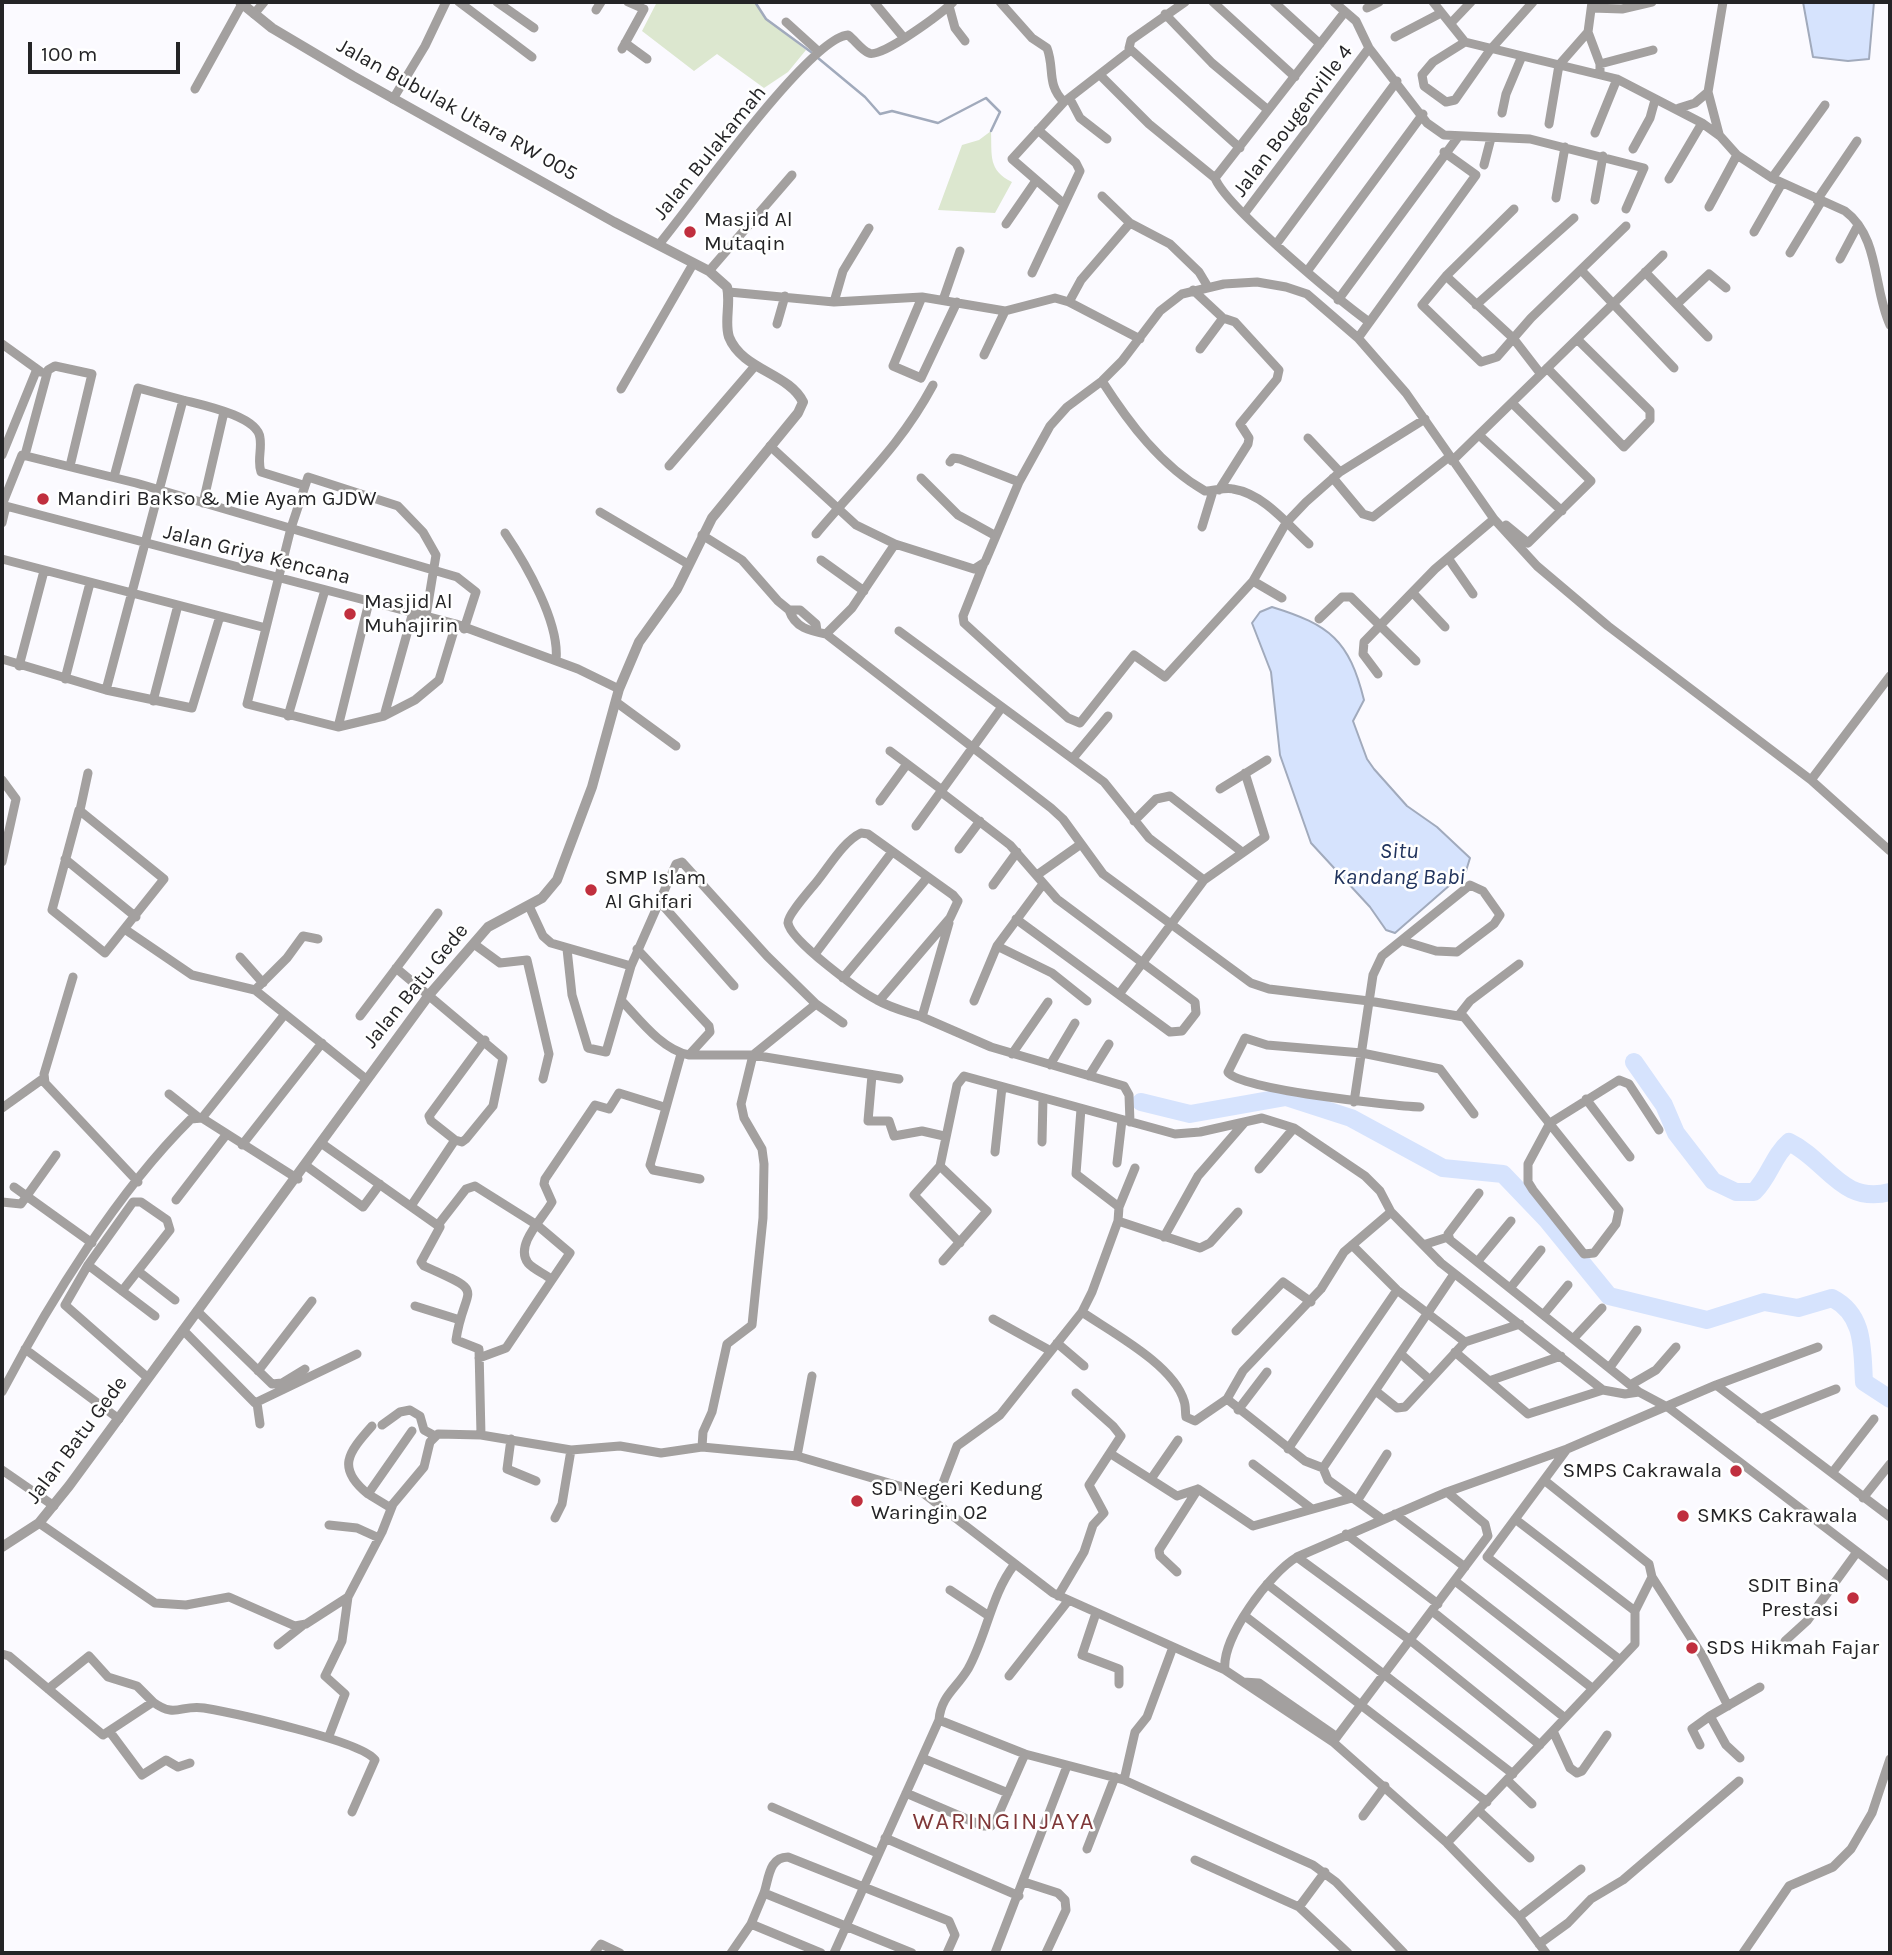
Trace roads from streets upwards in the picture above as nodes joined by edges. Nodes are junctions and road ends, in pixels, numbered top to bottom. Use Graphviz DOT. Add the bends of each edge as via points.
graph roads {
  1 [pos="264,2"];
  2 [pos="446,2"];
  3 [pos="459,2"];
  4 [pos="497,2"];
  5 [pos="628,2"];
  6 [pos="874,2"];
  7 [pos="1000,2"];
  8 [pos="1185,2"];
  9 [pos="1213,2"];
  10 [pos="1274,2"];
  11 [pos="1334,2"];
  12 [pos="1379,2"];
  13 [pos="1433,2"];
  14 [pos="1471,2"];
  15 [pos="1533,2"];
  16 [pos="1652,2"];
  17 [pos="1723,2"];
  18 [pos="241,3"];
  19 [pos="951,4"];
  20 [pos="1592,5"];
  21 [pos="1367,8"];
  22 [pos="1345,13"];
  23 [pos="1441,13"];
  24 [pos="254,14"];
  25 [pos="1165,14"];
  26 [pos="786,22"];
  27 [pos="1451,23"];
  28 [pos="534,28"];
  29 [pos="1588,32"];
  30 [pos="1395,37"];
  31 [pos="904,38"];
  32 [pos="965,41"];
  33 [pos="1465,42"];
  34 [pos="1320,44"];
  35 [pos="1369,48"];
  36 [pos="1131,50"];
  37 [pos="1490,50"];
  38 [pos="1653,50"];
  39 [pos="818,51"];
  40 [pos="1522,56"];
  41 [pos="532,57"];
  42 [pos="647,59"];
  43 [pos="1559,65"];
  44 [pos="1600,69"];
  45 [pos="1101,75"];
  46 [pos="1295,77"];
  47 [pos="1617,79"];
  48 [pos="1397,82"];
  49 [pos="195,89"];
  50 [pos="1707,92"];
  51 [pos="393,99"];
  52 [pos="1655,100"];
  53 [pos="1067,101"];
  54 [pos="1825,105"];
  55 [pos="1679,108"];
  56 [pos="1268,110"];
  57 [pos="1502,113"];
  58 [pos="1423,114"];
  59 [pos="1702,123"];
  60 [pos="1549,124"];
  61 [pos="1038,130"];
  62 [pos="1595,133"];
  63 [pos="1458,136"];
  64 [pos="1720,136"];
  65 [pos="1491,138"];
  66 [pos="1107,139"];
  67 [pos="1857,141"];
  68 [pos="1565,147"];
  69 [pos="1240,148"];
  70 [pos="1633,149"];
  71 [pos="1444,152"];
  72 [pos="1737,155"];
  73 [pos="1603,156"];
  74 [pos="1484,165"];
  75 [pos="792,175"];
  76 [pos="1215,178"];
  77 [pos="1772,178"];
  78 [pos="1669,179"];
  79 [pos="1035,182"];
  80 [pos="1782,183"];
  81 [pos="1102,196"];
  82 [pos="1556,198"];
  83 [pos="1595,200"];
  84 [pos="1819,201"];
  85 [pos="1064,204"];
  86 [pos="1709,207"];
  87 [pos="1514,209"];
  88 [pos="1626,209"];
  89 [pos="1244,214"];
  90 [pos="1574,218"];
  91 [pos="1130,223"];
  92 [pos="1006,224"];
  93 [pos="1858,225"];
  94 [pos="1626,226"];
  95 [pos="869,228"];
  96 [pos="1754,232"];
  97 [pos="660,243"];
  98 [pos="1277,243"];
  99 [pos="960,251"];
  100 [pos="1790,253"];
  101 [pos="1663,255"];
  102 [pos="1840,259"];
  103 [pos="693,264"];
  104 [pos="1308,270"];
  105 [pos="1581,270"];
  106 [pos="709,271"];
  107 [pos="1645,272"];
  108 [pos="1032,273"];
  109 [pos="1446,276"];
  110 [pos="1208,287"];
  111 [pos="1726,288"];
  112 [pos="1192,290"];
  113 [pos="729,292"];
  114 [pos="785,296"];
  115 [pos="922,297"];
  116 [pos="943,300"];
  117 [pos="1338,300"];
  118 [pos="834,302"];
  119 [pos="957,302"];
  120 [pos="1069,302"];
  121 [pos="1614,304"];
  122 [pos="1677,304"];
  123 [pos="1476,305"];
  124 [pos="1005,311"];
  125 [pos="1223,318"];
  126 [pos="1889,320"];
  127 [pos="1369,322"];
  128 [pos="777,324"];
  129 [pos="1707,337"];
  130 [pos="1358,338"];
  131 [pos="1513,338"];
  132 [pos="1140,339"];
  133 [pos="1577,339"];
  134 [pos="2,344"];
  135 [pos="1200,349"];
  136 [pos="984,355"];
  137 [pos="755,366"];
  138 [pos="1674,368"];
  139 [pos="37,369"];
  140 [pos="1544,370"];
  141 [pos="46,375"];
  142 [pos="1101,381"];
  143 [pos="933,385"];
  144 [pos="621,389"];
  145 [pos="183,400"];
  146 [pos="1512,402"];
  147 [pos="224,412"];
  148 [pos="1426,419"];
  149 [pos="1479,435"];
  150 [pos="1308,438"];
  151 [pos="770,446"];
  152 [pos="2,455"];
  153 [pos="25,455"];
  154 [pos="1452,459"];
  155 [pos="950,462"];
  156 [pos="70,466"];
  157 [pos="669,466"];
  158 [pos="1336,475"];
  159 [pos="114,477"];
  160 [pos="921,478"];
  161 [pos="1019,482"];
  162 [pos="303,485"];
  163 [pos="158,489"];
  164 [pos="1216,491"];
  165 [pos="203,503"];
  166 [pos="3,505"];
  167 [pos="837,509"];
  168 [pos="1562,511"];
  169 [pos="600,512"];
  170 [pos="1494,519"];
  171 [pos="2,523"];
  172 [pos="1286,523"];
  173 [pos="1202,527"];
  174 [pos="292,528"];
  175 [pos="505,533"];
  176 [pos="816,534"];
  177 [pos="702,535"];
  178 [pos="996,536"];
  179 [pos="144,544"];
  180 [pos="895,544"];
  181 [pos="1309,544"];
  182 [pos="1448,558"];
  183 [pos="2,559"];
  184 [pos="821,560"];
  185 [pos="985,562"];
  186 [pos="688,564"];
  187 [pos="436,569"];
  188 [pos="44,571"];
  189 [pos="279,578"];
  190 [pos="1253,580"];
  191 [pos="90,583"];
  192 [pos="325,590"];
  193 [pos="864,591"];
  194 [pos="131,593"];
  195 [pos="1413,593"];
  196 [pos="1473,594"];
  197 [pos="1282,598"];
  198 [pos="369,602"];
  199 [pos="178,605"];
  200 [pos="413,612"];
  201 [pos="220,616"];
  202 [pos="426,616"];
  203 [pos="1319,619"];
  204 [pos="460,626"];
  205 [pos="1381,627"];
  206 [pos="265,628"];
  207 [pos="1445,628"];
  208 [pos="899,631"];
  209 [pos="821,632"];
  210 [pos="2,659"];
  211 [pos="556,660"];
  212 [pos="1416,661"];
  213 [pos="19,666"];
  214 [pos="1378,674"];
  215 [pos="1890,676"];
  216 [pos="65,679"];
  217 [pos="619,689"];
  218 [pos="106,690"];
  219 [pos="153,701"];
  220 [pos="616,702"];
  221 [pos="1002,707"];
  222 [pos="288,716"];
  223 [pos="384,716"];
  224 [pos="1108,716"];
  225 [pos="338,727"];
  226 [pos="676,746"];
  227 [pos="973,747"];
  228 [pos="890,751"];
  229 [pos="1073,758"];
  230 [pos="1267,760"];
  231 [pos="907,764"];
  232 [pos="1245,773"];
  233 [pos="88,774"];
  234 [pos="2,780"];
  235 [pos="1811,780"];
  236 [pos="1220,789"];
  237 [pos="941,791"];
  238 [pos="880,802"];
  239 [pos="80,810"];
  240 [pos="980,821"];
  241 [pos="1134,821"];
  242 [pos="916,826"];
  243 [pos="1081,844"];
  244 [pos="959,849"];
  245 [pos="1890,851"];
  246 [pos="892,852"];
  247 [pos="1017,852"];
  248 [pos="1242,852"];
  249 [pos="65,859"];
  250 [pos="2,862"];
  251 [pos="1037,875"];
  252 [pos="928,878"];
  253 [pos="1203,880"];
  254 [pos="1043,884"];
  255 [pos="993,885"];
  256 [pos="659,901"];
  257 [pos="528,906"];
  258 [pos="438,912"];
  259 [pos="136,917"];
  260 [pos="950,918"];
  261 [pos="1016,919"];
  262 [pos="1173,925"];
  263 [pos="126,930"];
  264 [pos="318,939"];
  265 [pos="1403,941"];
  266 [pos="474,944"];
  267 [pos="997,946"];
  268 [pos="568,949"];
  269 [pos="637,949"];
  270 [pos="815,954"];
  271 [pos="240,957"];
  272 [pos="1143,963"];
  273 [pos="1519,964"];
  274 [pos="631,966"];
  275 [pos="396,968"];
  276 [pos="73,977"];
  277 [pos="843,978"];
  278 [pos="263,983"];
  279 [pos="734,986"];
  280 [pos="254,990"];
  281 [pos="1120,993"];
  282 [pos="429,995"];
  283 [pos="621,1000"];
  284 [pos="974,1001"];
  285 [pos="1087,1001"];
  286 [pos="1369,1001"];
  287 [pos="879,1002"];
  288 [pos="1048,1002"];
  289 [pos="816,1004"];
  290 [pos="285,1014"];
  291 [pos="1459,1015"];
  292 [pos="360,1016"];
  293 [pos="922,1017"];
  294 [pos="843,1023"];
  295 [pos="1074,1023"];
  296 [pos="485,1040"];
  297 [pos="322,1043"];
  298 [pos="1109,1044"];
  299 [pos="1362,1053"];
  300 [pos="1012,1054"];
  301 [pos="685,1055"];
  302 [pos="753,1055"];
  303 [pos="1050,1065"];
  304 [pos="872,1075"];
  305 [pos="1089,1076"];
  306 [pos="44,1078"];
  307 [pos="366,1079"];
  308 [pos="543,1079"];
  309 [pos="899,1079"];
  310 [pos="1002,1087"];
  311 [pos="169,1094"];
  312 [pos="1043,1098"];
  313 [pos="1586,1099"];
  314 [pos="1354,1102"];
  315 [pos="3,1106"];
  316 [pos="664,1107"];
  317 [pos="1420,1107"];
  318 [pos="1081,1109"];
  319 [pos="1474,1114"];
  320 [pos="200,1118"];
  321 [pos="1127,1119"];
  322 [pos="1247,1120"];
  323 [pos="1550,1123"];
  324 [pos="1294,1128"];
  325 [pos="1659,1130"];
  326 [pos="226,1135"];
  327 [pos="944,1136"];
  328 [pos="455,1140"];
  329 [pos="1042,1142"];
  330 [pos="321,1143"];
  331 [pos="242,1145"];
  332 [pos="995,1152"];
  333 [pos="56,1155"];
  334 [pos="1630,1157"];
  335 [pos="1117,1163"];
  336 [pos="305,1165"];
  337 [pos="940,1166"];
  338 [pos="1135,1168"];
  339 [pos="1259,1169"];
  340 [pos="298,1179"];
  341 [pos="701,1179"];
  342 [pos="138,1182"];
  343 [pos="380,1184"];
  344 [pos="15,1187"];
  345 [pos="1479,1193"];
  346 [pos="26,1196"];
  347 [pos="2,1200"];
  348 [pos="176,1200"];
  349 [pos="411,1206"];
  350 [pos="1119,1207"];
  351 [pos="1238,1212"];
  352 [pos="1391,1212"];
  353 [pos="1118,1221"];
  354 [pos="1511,1221"];
  355 [pos="438,1225"];
  356 [pos="537,1225"];
  357 [pos="1164,1237"];
  358 [pos="1448,1237"];
  359 [pos="92,1243"];
  360 [pos="960,1243"];
  361 [pos="1352,1245"];
  362 [pos="1423,1245"];
  363 [pos="1541,1250"];
  364 [pos="943,1261"];
  365 [pos="1478,1261"];
  366 [pos="88,1265"];
  367 [pos="138,1271"];
  368 [pos="1454,1274"];
  369 [pos="551,1279"];
  370 [pos="1569,1285"];
  371 [pos="1511,1287"];
  372 [pos="1397,1290"];
  373 [pos="122,1291"];
  374 [pos="175,1300"];
  375 [pos="312,1301"];
  376 [pos="1311,1302"];
  377 [pos="415,1306"];
  378 [pos="1602,1308"];
  379 [pos="197,1311"];
  380 [pos="1082,1312"];
  381 [pos="1428,1313"];
  382 [pos="1544,1314"];
  383 [pos="155,1316"];
  384 [pos="993,1319"];
  385 [pos="460,1320"];
  386 [pos="1520,1324"];
  387 [pos="183,1330"];
  388 [pos="1637,1330"];
  389 [pos="1236,1331"];
  390 [pos="1574,1338"];
  391 [pos="1465,1342"];
  392 [pos="1053,1347"];
  393 [pos="1676,1347"];
  394 [pos="1818,1347"];
  395 [pos="25,1349"];
  396 [pos="1455,1352"];
  397 [pos="357,1354"];
  398 [pos="1402,1355"];
  399 [pos="1561,1356"];
  400 [pos="479,1358"];
  401 [pos="1084,1366"];
  402 [pos="1610,1367"];
  403 [pos="305,1369"];
  404 [pos="258,1371"];
  405 [pos="1268,1372"];
  406 [pos="812,1376"];
  407 [pos="148,1378"];
  408 [pos="1429,1379"];
  409 [pos="1489,1381"];
  410 [pos="1716,1385"];
  411 [pos="1635,1388"];
  412 [pos="1836,1389"];
  413 [pos="1603,1390"];
  414 [pos="2,1392"];
  415 [pos="1377,1392"];
  416 [pos="1076,1393"];
  417 [pos="1227,1399"];
  418 [pos="257,1403"];
  419 [pos="1665,1406"];
  420 [pos="1238,1410"];
  421 [pos="119,1419"];
  422 [pos="1760,1419"];
  423 [pos="1874,1419"];
  424 [pos="260,1424"];
  425 [pos="412,1431"];
  426 [pos="481,1435"];
  427 [pos="435,1436"];
  428 [pos="511,1440"];
  429 [pos="1178,1440"];
  430 [pos="702,1447"];
  431 [pos="1288,1449"];
  432 [pos="571,1450"];
  433 [pos="1567,1450"];
  434 [pos="1111,1454"];
  435 [pos="1387,1454"];
  436 [pos="797,1456"];
  437 [pos="1253,1464"];
  438 [pos="1890,1464"];
  439 [pos="1323,1468"];
  440 [pos="2,1470"];
  441 [pos="1832,1473"];
  442 [pos="1151,1479"];
  443 [pos="1544,1480"];
  444 [pos="536,1481"];
  445 [pos="1198,1489"];
  446 [pos="1447,1492"];
  447 [pos="923,1493"];
  448 [pos="369,1494"];
  449 [pos="1863,1497"];
  450 [pos="1355,1499"];
  451 [pos="54,1506"];
  452 [pos="391,1508"];
  453 [pos="1312,1508"];
  454 [pos="1395,1514"];
  455 [pos="1890,1517"];
  456 [pos="555,1518"];
  457 [pos="1381,1519"];
  458 [pos="1515,1519"];
  459 [pos="39,1522"];
  460 [pos="329,1525"];
  461 [pos="1346,1534"];
  462 [pos="379,1538"];
  463 [pos="2,1547"];
  464 [pos="1857,1552"];
  465 [pos="1297,1557"];
  466 [pos="1014,1564"];
  467 [pos="1465,1567"];
  468 [pos="1177,1572"];
  469 [pos="1651,1577"];
  470 [pos="1890,1577"];
  471 [pos="1455,1581"];
  472 [pos="1267,1584"];
  473 [pos="950,1590"];
  474 [pos="1058,1596"];
  475 [pos="348,1597"];
  476 [pos="1068,1601"];
  477 [pos="1435,1608"];
  478 [pos="1635,1611"];
  479 [pos="1096,1613"];
  480 [pos="989,1616"];
  481 [pos="1245,1616"];
  482 [pos="303,1625"];
  483 [pos="1410,1640"];
  484 [pos="1785,1641"];
  485 [pos="278,1645"];
  486 [pos="1173,1647"];
  487 [pos="2,1654"];
  488 [pos="1619,1659"];
  489 [pos="1225,1670"];
  490 [pos="1385,1672"];
  491 [pos="1009,1676"];
  492 [pos="1119,1684"];
  493 [pos="1760,1687"];
  494 [pos="1592,1688"];
  495 [pos="48,1689"];
  496 [pos="153,1702"];
  497 [pos="1361,1704"];
  498 [pos="1728,1706"];
  499 [pos="1710,1716"];
  500 [pos="1565,1718"];
  501 [pos="939,1720"];
  502 [pos="1553,1731"];
  503 [pos="110,1732"];
  504 [pos="329,1735"];
  505 [pos="1607,1735"];
  506 [pos="1335,1740"];
  507 [pos="1540,1745"];
  508 [pos="1700,1745"];
  509 [pos="1025,1754"];
  510 [pos="922,1758"];
  511 [pos="1741,1758"];
  512 [pos="190,1763"];
  513 [pos="1889,1764"];
  514 [pos="1067,1766"];
  515 [pos="1510,1777"];
  516 [pos="1120,1778"];
  517 [pos="1739,1782"];
  518 [pos="1385,1786"];
  519 [pos="905,1793"];
  520 [pos="1008,1793"];
  521 [pos="1487,1802"];
  522 [pos="1532,1804"];
  523 [pos="772,1807"];
  524 [pos="1479,1811"];
  525 [pos="352,1812"];
  526 [pos="1363,1816"];
  527 [pos="885,1838"];
  528 [pos="1447,1843"];
  529 [pos="1087,1849"];
  530 [pos="877,1853"];
  531 [pos="1530,1858"];
  532 [pos="1195,1860"];
  533 [pos="1581,1869"];
  534 [pos="1325,1872"];
  535 [pos="1024,1882"];
  536 [pos="863,1886"];
  537 [pos="764,1893"];
  538 [pos="1019,1896"];
  539 [pos="1299,1907"];
  540 [pos="1519,1917"];
  541 [pos="751,1924"];
  542 [pos="846,1926"];
  543 [pos="1539,1944"];
  544 [pos="594,1953"];
  545 [pos="620,1953"];
  546 [pos="731,1953"];
  547 [pos="821,1953"];
  548 [pos="834,1953"];
  549 [pos="912,1953"];
  550 [pos="947,1953"];
  551 [pos="995,1953"];
  552 [pos="1046,1953"];
  553 [pos="1348,1953"];
  554 [pos="1404,1953"];
  555 [pos="1546,1953"];
  556 [pos="1743,1953"];
  1 -- 24 [label="street"];
  2 -- 51 [label="street"];
  3 -- 41 [label="street"];
  4 -- 28 [label="street"];
  5 -- 42 [label="street" via="645,9 623,46"];
  6 -- 31 [label="street"];
  7 -- 53 [label="street" via="1047,48 1050,78 1057,95"];
  8 -- 25 [label="street"];
  9 -- 46 [label="street"];
  10 -- 34 [label="street"];
  11 -- 22 [label="street"];
  12 -- 21 [label="street"];
  13 -- 23 [label="street"];
  14 -- 27 [label="street"];
  15 -- 37 [label="street"];
  16 -- 20 [label="street" via="1622,9"];
  17 -- 50 [label="street"];
  18 -- 24 [label="street, Jalan Bubulak Utara RW 005"];
  18 -- 49 [label="street"];
  19 -- 31 [label="street, Jalan Bulakamah"];
  19 -- 32 [label="street" via="955,28"];
  20 -- 29 [label="street"];
  22 -- 34 [label="street"];
  22 -- 35 [label="street" via="1363,32"];
  23 -- 27 [label="street"];
  23 -- 30 [label="street"];
  24 -- 51 [label="street, Jalan Bubulak Utara RW 005"];
  25 -- 36 [label="street" via="1131,40"];
  25 -- 56 [label="street" via="1212,63"];
  26 -- 39 [label="street"];
  27 -- 33 [label="street"];
  29 -- 43 [label="street"];
  29 -- 44 [label="street"];
  31 -- 39 [label="street, Jalan Bulakamah" via="871,54 845,35"];
  33 -- 37 [label="street"];
  33 -- 37 [label="street" via="1433,62 1422,75 1424,86 1446,102 1455,100"];
  34 -- 46 [label="street"];
  35 -- 48 [label="street"];
  35 -- 89 [label="street, Jalan Bougenville 4"];
  36 -- 45 [label="street"];
  36 -- 69 [label="street"];
  37 -- 40 [label="street"];
  38 -- 44 [label="street"];
  39 -- 97 [label="street, Jalan Bulakamah" via="752,122"];
  40 -- 43 [label="street"];
  40 -- 57 [label="street"];
  43 -- 44 [label="street"];
  43 -- 60 [label="street"];
  44 -- 47 [label="street"];
  45 -- 53 [label="street"];
  45 -- 76 [label="street" via="1149,124"];
  46 -- 56 [label="street"];
  47 -- 52 [label="street"];
  47 -- 62 [label="street"];
  48 -- 58 [label="street"];
  48 -- 98 [label="street"];
  50 -- 55 [label="street" via="1695,103"];
  50 -- 64 [label="street"];
  51 -- 97 [label="street, Jalan Bubulak Utara RW 005"];
  52 -- 55 [label="street"];
  52 -- 70 [label="street"];
  53 -- 61 [label="street"];
  53 -- 66 [label="street"];
  54 -- 77 [label="street"];
  55 -- 59 [label="street"];
  56 -- 69 [label="street"];
  58 -- 63 [label="street" via="1436,130"];
  58 -- 104 [label="street"];
  59 -- 64 [label="street"];
  59 -- 78 [label="street"];
  61 -- 79 [label="street" via="1012,159"];
  61 -- 85 [label="street" via="1080,171"];
  63 -- 65 [label="street"];
  63 -- 71 [label="street"];
  64 -- 72 [label="street"];
  65 -- 68 [label="street" via="1530,139"];
  65 -- 74 [label="street"];
  67 -- 84 [label="street"];
  68 -- 73 [label="street"];
  68 -- 82 [label="street"];
  69 -- 76 [label="street"];
  71 -- 117 [label="street"];
  71 -- 127 [label="street" via="1476,175"];
  72 -- 77 [label="street"];
  72 -- 86 [label="street"];
  73 -- 83 [label="street"];
  73 -- 88 [label="street" via="1644,168"];
  75 -- 106 [label="street"];
  76 -- 89 [label="street" via="1220,191"];
  77 -- 80 [label="street"];
  79 -- 85 [label="street"];
  79 -- 92 [label="street"];
  80 -- 84 [label="street"];
  80 -- 96 [label="street"];
  81 -- 91 [label="street"];
  84 -- 93 [label="street" via="1846,211"];
  84 -- 100 [label="street"];
  85 -- 108 [label="street"];
  87 -- 109 [label="street"];
  89 -- 98 [label="street"];
  90 -- 123 [label="street"];
  91 -- 110 [label="street" via="1170,244"];
  91 -- 120 [label="street" via="1081,280"];
  93 -- 102 [label="street"];
  93 -- 126 [label="street" via="1870,248"];
  94 -- 105 [label="street"];
  95 -- 118 [label="street" via="843,271"];
  97 -- 103 [label="street, Jalan Bubulak Utara RW 005"];
  98 -- 104 [label="street"];
  99 -- 116 [label="street"];
  101 -- 107 [label="street"];
  103 -- 106 [label="street, Jalan Bubulak Utara RW 005"];
  103 -- 144 [label="street"];
  104 -- 117 [label="street"];
  105 -- 121 [label="street"];
  105 -- 131 [label="street"];
  106 -- 113 [label="street"];
  107 -- 121 [label="street"];
  107 -- 122 [label="street"];
  109 -- 123 [label="street"];
  109 -- 131 [label="street" via="1423,308 1473,356 1481,362 1495,358"];
  110 -- 112 [label="street"];
  110 -- 130 [label="street" via="1257,282 1307,294"];
  111 -- 122 [label="street" via="1709,274"];
  112 -- 125 [label="street"];
  112 -- 132 [label="street" via="1160,311"];
  113 -- 114 [label="street"];
  113 -- 137 [label="street, Jalan Batu Gede" via="728,332 734,346"];
  114 -- 118 [label="street"];
  114 -- 128 [label="street"];
  115 -- 116 [label="street"];
  115 -- 118 [label="street"];
  115 -- 119 [label="street" via="894,366 921,378"];
  116 -- 119 [label="street"];
  117 -- 127 [label="street"];
  119 -- 124 [label="street"];
  120 -- 124 [label="street" via="1055,298"];
  120 -- 132 [label="street"];
  121 -- 133 [label="street"];
  121 -- 138 [label="street"];
  122 -- 129 [label="street"];
  123 -- 131 [label="street"];
  124 -- 136 [label="street"];
  125 -- 135 [label="street"];
  125 -- 164 [label="street" via="1235,322 1279,374 1240,424 1248,444"];
  127 -- 130 [label="street"];
  130 -- 148 [label="street"];
  131 -- 140 [label="street"];
  132 -- 142 [label="street"];
  133 -- 140 [label="street"];
  133 -- 140 [label="street" via="1650,411 1651,418 1624,447"];
  134 -- 139 [label="street"];
  137 -- 151 [label="street, Jalan Batu Gede" via="796,392 803,402"];
  137 -- 157 [label="street"];
  139 -- 141 [label="street"];
  139 -- 152 [label="street"];
  140 -- 146 [label="street"];
  141 -- 153 [label="street"];
  141 -- 156 [label="street" via="55,366 93,375"];
  142 -- 161 [label="street" via="1058,416"];
  142 -- 164 [label="street" via="1150,447 1200,488"];
  143 -- 167 [label="street" via="896,445"];
  145 -- 147 [label="street"];
  145 -- 159 [label="street" via="138,388"];
  145 -- 163 [label="street"];
  146 -- 149 [label="street"];
  146 -- 168 [label="street" via="1591,481"];
  147 -- 162 [label="street" via="258,431 263,474"];
  147 -- 165 [label="street"];
  148 -- 154 [label="street"];
  148 -- 158 [label="street"];
  149 -- 154 [label="street"];
  149 -- 168 [label="street"];
  150 -- 158 [label="street"];
  151 -- 167 [label="street"];
  151 -- 177 [label="street, Jalan Batu Gede"];
  153 -- 156 [label="street"];
  153 -- 166 [label="street" via="18,460"];
  154 -- 158 [label="street" via="1373,517 1363,514"];
  154 -- 168 [label="street" via="1525,543"];
  154 -- 170 [label="street"];
  155 -- 161 [label="street" via="960,459"];
  156 -- 159 [label="street"];
  158 -- 172 [label="street"];
  159 -- 163 [label="street"];
  160 -- 178 [label="street" via="958,514"];
  161 -- 178 [label="street"];
  162 -- 174 [label="street"];
  162 -- 187 [label="street" via="312,476 398,506 431,545"];
  163 -- 165 [label="street"];
  163 -- 179 [label="street"];
  164 -- 172 [label="street" via="1232,488 1250,495"];
  164 -- 173 [label="street"];
  165 -- 174 [label="street"];
  166 -- 171 [label="street"];
  166 -- 179 [label="street, Jalan Griya Kencana"];
  167 -- 176 [label="street"];
  167 -- 180 [label="street" via="856,525"];
  169 -- 186 [label="street"];
  170 -- 182 [label="street"];
  170 -- 235 [label="street" via="1569,594"];
  172 -- 181 [label="street"];
  172 -- 190 [label="street"];
  174 -- 187 [label="street"];
  174 -- 189 [label="street"];
  175 -- 211 [label="street" via="528,569 555,636"];
  177 -- 186 [label="street, Jalan Batu Gede"];
  177 -- 209 [label="street" via="742,560 789,610 792,619 809,632"];
  178 -- 185 [label="street"];
  179 -- 189 [label="street, Jalan Griya Kencana"];
  179 -- 194 [label="street"];
  180 -- 185 [label="street" via="968,569"];
  180 -- 193 [label="street"];
  182 -- 195 [label="street"];
  182 -- 196 [label="street"];
  183 -- 188 [label="street"];
  184 -- 193 [label="street"];
  185 -- 190 [label="street" via="964,622 1077,723 1087,717 1134,655 1166,677"];
  186 -- 217 [label="street, Jalan Batu Gede" via="664,612 639,642"];
  187 -- 202 [label="street"];
  187 -- 204 [label="street" via="457,577 476,592"];
  188 -- 191 [label="street"];
  188 -- 213 [label="street"];
  189 -- 192 [label="street, Jalan Griya Kencana"];
  189 -- 206 [label="street"];
  190 -- 197 [label="street"];
  191 -- 194 [label="street"];
  191 -- 216 [label="street"];
  192 -- 198 [label="street, Jalan Griya Kencana"];
  192 -- 222 [label="street"];
  193 -- 209 [label="street" via="839,623"];
  194 -- 199 [label="street"];
  194 -- 218 [label="street"];
  195 -- 205 [label="street"];
  195 -- 207 [label="street"];
  198 -- 200 [label="street, Jalan Griya Kencana"];
  198 -- 225 [label="street"];
  199 -- 201 [label="street"];
  199 -- 219 [label="street"];
  200 -- 202 [label="street, Jalan Griya Kencana"];
  200 -- 223 [label="street"];
  201 -- 206 [label="street"];
  201 -- 219 [label="street" via="193,707"];
  202 -- 204 [label="street, Jalan Griya Kencana"];
  203 -- 205 [label="street" via="1347,596"];
  204 -- 211 [label="street, Jalan Griya Kencana"];
  204 -- 223 [label="street" via="439,680 415,700"];
  205 -- 212 [label="street"];
  205 -- 214 [label="street" via="1364,642 1362,650"];
  206 -- 222 [label="street" via="247,704"];
  208 -- 221 [label="street"];
  209 -- 227 [label="street"];
  210 -- 213 [label="street"];
  211 -- 217 [label="street, Jalan Griya Kencana"];
  213 -- 216 [label="street"];
  215 -- 235 [label="street"];
  216 -- 218 [label="street"];
  217 -- 220 [label="street, Jalan Batu Gede"];
  218 -- 219 [label="street"];
  220 -- 226 [label="street"];
  220 -- 257 [label="street, Jalan Batu Gede" via="592,787 560,872 546,894"];
  221 -- 227 [label="street"];
  221 -- 229 [label="street"];
  222 -- 225 [label="street"];
  223 -- 225 [label="street"];
  224 -- 229 [label="street"];
  227 -- 237 [label="street"];
  227 -- 243 [label="street" via="1051,808"];
  228 -- 231 [label="street"];
  229 -- 241 [label="street" via="1117,794"];
  230 -- 232 [label="street"];
  231 -- 237 [label="street"];
  231 -- 238 [label="street"];
  232 -- 236 [label="street"];
  232 -- 248 [label="street" via="1266,833"];
  233 -- 239 [label="street"];
  234 -- 250 [label="street" via="16,799"];
  235 -- 245 [label="street"];
  237 -- 240 [label="street"];
  237 -- 242 [label="street"];
  239 -- 249 [label="street" via="76,811"];
  239 -- 259 [label="street" via="163,878"];
  240 -- 244 [label="street"];
  240 -- 247 [label="street"];
  241 -- 248 [label="street" via="1156,799 1171,796"];
  241 -- 253 [label="street"];
  243 -- 251 [label="street"];
  243 -- 262 [label="street" via="1103,874"];
  246 -- 252 [label="street"];
  246 -- 270 [label="street"];
  246 -- 270 [label="street" via="868,834 857,834 789,917 790,929"];
  247 -- 251 [label="street"];
  247 -- 255 [label="street"];
  248 -- 253 [label="street"];
  249 -- 259 [label="street"];
  249 -- 263 [label="street" via="53,912 102,953"];
  251 -- 254 [label="street"];
  252 -- 260 [label="street" via="956,898"];
  252 -- 277 [label="street"];
  253 -- 262 [label="street"];
  254 -- 261 [label="street"];
  254 -- 272 [label="street"];
  256 -- 269 [label="street"];
  256 -- 279 [label="street"];
  256 -- 289 [label="street" via="676,864 685,863"];
  257 -- 266 [label="street, Jalan Batu Gede" via="496,922"];
  257 -- 268 [label="street" via="547,940"];
  258 -- 275 [label="street"];
  259 -- 263 [label="street"];
  260 -- 287 [label="street"];
  260 -- 293 [label="street"];
  261 -- 267 [label="street"];
  261 -- 281 [label="street"];
  262 -- 272 [label="street"];
  262 -- 286 [label="street" via="1258,986"];
  263 -- 280 [label="street" via="192,975"];
  264 -- 278 [label="street" via="304,935"];
  265 -- 265 [label="street" via="1457,952 1500,915 1473,885"];
  265 -- 286 [label="street" via="1376,965"];
  266 -- 282 [label="street, Jalan Batu Gede"];
  266 -- 308 [label="street" via="500,963 527,960 549,1055"];
  267 -- 284 [label="street"];
  267 -- 285 [label="street" via="1052,973"];
  268 -- 274 [label="street"];
  268 -- 283 [label="street" via="572,995 590,1051 608,1050"];
  269 -- 274 [label="street"];
  269 -- 301 [label="street" via="710,1029"];
  270 -- 277 [label="street"];
  271 -- 278 [label="street"];
  272 -- 281 [label="street"];
  272 -- 281 [label="street" via="1195,1002 1196,1013 1182,1031 1173,1033"];
  273 -- 291 [label="street" via="1470,1001"];
  274 -- 283 [label="street"];
  275 -- 282 [label="street"];
  275 -- 292 [label="street"];
  276 -- 306 [label="street"];
  277 -- 287 [label="street"];
  278 -- 280 [label="street"];
  280 -- 290 [label="street"];
  282 -- 296 [label="street"];
  282 -- 307 [label="street, Jalan Batu Gede"];
  283 -- 301 [label="street" via="661,1040"];
  286 -- 291 [label="street"];
  286 -- 299 [label="street"];
  287 -- 293 [label="street"];
  288 -- 300 [label="street"];
  289 -- 294 [label="street"];
  289 -- 302 [label="street"];
  290 -- 297 [label="street"];
  290 -- 320 [label="street"];
  291 -- 323 [label="street"];
  293 -- 300 [label="street"];
  295 -- 303 [label="street"];
  296 -- 328 [label="street" via="503,1058 498,1094 466,1139"];
  296 -- 328 [label="street" via="429,1116"];
  297 -- 307 [label="street"];
  297 -- 331 [label="street"];
  298 -- 305 [label="street"];
  299 -- 314 [label="street"];
  299 -- 314 [label="street" via="1266,1045 1245,1038 1228,1072 1233,1079 1262,1087"];
  299 -- 319 [label="street" via="1440,1069"];
  300 -- 303 [label="street"];
  301 -- 302 [label="street"];
  301 -- 316 [label="street"];
  302 -- 304 [label="street"];
  302 -- 430 [label="street" via="741,1104 764,1164 752,1325 727,1344"];
  303 -- 305 [label="street"];
  304 -- 309 [label="street"];
  304 -- 327 [label="street" via="868,1121 889,1121 894,1136 922,1131"];
  305 -- 321 [label="street" via="1125,1086"];
  306 -- 315 [label="street"];
  306 -- 342 [label="street" via="47,1087"];
  307 -- 330 [label="street, Jalan Batu Gede"];
  310 -- 312 [label="street"];
  310 -- 327 [label="street" via="962,1077"];
  310 -- 332 [label="street"];
  311 -- 320 [label="street"];
  312 -- 318 [label="street"];
  312 -- 329 [label="street"];
  313 -- 323 [label="street"];
  313 -- 325 [label="street" via="1623,1081"];
  313 -- 334 [label="street"];
  314 -- 317 [label="street"];
  316 -- 341 [label="street" via="650,1169"];
  316 -- 356 [label="street" via="619,1093 609,1110 592,1107 545,1179 552,1202"];
  318 -- 321 [label="street"];
  318 -- 350 [label="street" via="1076,1174"];
  320 -- 326 [label="street"];
  320 -- 342 [label="street" via="188,1122"];
  321 -- 322 [label="street" via="1182,1135"];
  321 -- 335 [label="street"];
  322 -- 324 [label="street" via="1270,1118"];
  322 -- 357 [label="street" via="1198,1176"];
  323 -- 323 [label="street" via="1619,1210 1616,1224 1591,1255 1580,1250 1528,1182 1533,1150"];
  324 -- 339 [label="street"];
  324 -- 352 [label="street" via="1365,1176"];
  326 -- 331 [label="street"];
  326 -- 348 [label="street"];
  327 -- 337 [label="street"];
  328 -- 349 [label="street"];
  330 -- 336 [label="street, Jalan Batu Gede"];
  330 -- 343 [label="street"];
  331 -- 340 [label="street"];
  333 -- 346 [label="street"];
  336 -- 340 [label="street, Jalan Batu Gede"];
  336 -- 343 [label="street" via="363,1207"];
  337 -- 360 [label="street" via="914,1195"];
  337 -- 360 [label="street" via="987,1211"];
  338 -- 350 [label="street"];
  340 -- 379 [label="street, Jalan Batu Gede"];
  342 -- 359 [label="street"];
  343 -- 349 [label="street"];
  344 -- 346 [label="street"];
  345 -- 358 [label="street"];
  346 -- 347 [label="street" via="17,1205"];
  346 -- 359 [label="street"];
  349 -- 355 [label="street"];
  350 -- 353 [label="street"];
  351 -- 357 [label="street" via="1203,1247"];
  352 -- 361 [label="street"];
  352 -- 362 [label="street"];
  353 -- 357 [label="street"];
  353 -- 380 [label="street"];
  354 -- 365 [label="street"];
  355 -- 356 [label="street" via="466,1189 475,1186"];
  355 -- 385 [label="street" via="421,1262 468,1290"];
  356 -- 369 [label="street" via="525,1244 526,1258"];
  356 -- 369 [label="street" via="570,1253"];
  358 -- 362 [label="street"];
  358 -- 365 [label="street"];
  359 -- 395 [label="street"];
  360 -- 364 [label="street"];
  361 -- 372 [label="street"];
  361 -- 376 [label="street" via="1336,1261"];
  362 -- 368 [label="street"];
  363 -- 371 [label="street"];
  365 -- 371 [label="street"];
  366 -- 367 [label="street" via="133,1202 141,1202 170,1227"];
  366 -- 373 [label="street"];
  366 -- 407 [label="street" via="66,1299 66,1308"];
  367 -- 373 [label="street"];
  367 -- 374 [label="street"];
  368 -- 381 [label="street"];
  368 -- 386 [label="street"];
  369 -- 400 [label="street" via="506,1348"];
  370 -- 382 [label="street"];
  371 -- 382 [label="street"];
  372 -- 381 [label="street"];
  372 -- 431 [label="street"];
  373 -- 383 [label="street"];
  375 -- 404 [label="street"];
  376 -- 389 [label="street" via="1282,1283"];
  376 -- 417 [label="street" via="1243,1371"];
  377 -- 385 [label="street"];
  378 -- 390 [label="street"];
  379 -- 387 [label="street, Jalan Batu Gede"];
  379 -- 404 [label="street"];
  380 -- 392 [label="street"];
  380 -- 417 [label="street" via="1162,1370 1180,1392 1189,1419 1199,1420"];
  381 -- 391 [label="street"];
  381 -- 398 [label="street"];
  382 -- 390 [label="street"];
  384 -- 392 [label="street"];
  385 -- 400 [label="street" via="456,1340 478,1348"];
  386 -- 391 [label="street"];
  386 -- 399 [label="street"];
  387 -- 407 [label="street, Jalan Batu Gede"];
  387 -- 418 [label="street"];
  388 -- 402 [label="street"];
  390 -- 402 [label="street"];
  391 -- 396 [label="street"];
  392 -- 401 [label="street"];
  392 -- 447 [label="street" via="1000,1415 957,1446 941,1488"];
  393 -- 411 [label="street"];
  394 -- 410 [label="street"];
  395 -- 414 [label="street"];
  395 -- 421 [label="street"];
  396 -- 408 [label="street"];
  396 -- 409 [label="street"];
  397 -- 418 [label="street"];
  398 -- 408 [label="street"];
  398 -- 415 [label="street"];
  399 -- 409 [label="street"];
  399 -- 413 [label="street"];
  400 -- 426 [label="street"];
  402 -- 411 [label="street"];
  403 -- 404 [label="street" via="276,1385"];
  405 -- 420 [label="street"];
  406 -- 436 [label="street"];
  407 -- 421 [label="street, Jalan Batu Gede"];
  408 -- 415 [label="street" via="1402,1409"];
  409 -- 413 [label="street" via="1528,1414"];
  410 -- 419 [label="street"];
  410 -- 422 [label="street"];
  411 -- 413 [label="street" via="1625,1394"];
  411 -- 419 [label="street"];
  412 -- 422 [label="street"];
  415 -- 439 [label="street"];
  416 -- 434 [label="street" via="1120,1433"];
  417 -- 420 [label="street"];
  418 -- 424 [label="street"];
  419 -- 433 [label="street"];
  419 -- 464 [label="street"];
  420 -- 431 [label="street"];
  421 -- 451 [label="street, Jalan Batu Gede"];
  422 -- 441 [label="street"];
  423 -- 441 [label="street"];
  425 -- 448 [label="street"];
  426 -- 427 [label="street"];
  426 -- 428 [label="street"];
  427 -- 448 [label="street" via="424,1430 420,1416 410,1410 377,1426 348,1459 353,1482"];
  427 -- 452 [label="street" via="427,1462"];
  428 -- 432 [label="street"];
  428 -- 444 [label="street" via="507,1469"];
  429 -- 442 [label="street"];
  430 -- 432 [label="street" via="661,1453 620,1446"];
  430 -- 436 [label="street"];
  431 -- 439 [label="street" via="1313,1467"];
  432 -- 456 [label="street" via="562,1504"];
  433 -- 443 [label="street"];
  433 -- 446 [label="street"];
  434 -- 442 [label="street"];
  434 -- 474 [label="street" via="1089,1488 1104,1513 1093,1525 1084,1552"];
  435 -- 450 [label="street"];
  436 -- 447 [label="street"];
  437 -- 453 [label="street"];
  438 -- 449 [label="street"];
  439 -- 450 [label="street" via="1328,1480"];
  440 -- 451 [label="street"];
  441 -- 449 [label="street"];
  442 -- 445 [label="street" via="1180,1497"];
  443 -- 458 [label="street"];
  443 -- 469 [label="street" via="1645,1559"];
  445 -- 453 [label="street" via="1253,1527"];
  445 -- 468 [label="street" via="1159,1550"];
  446 -- 454 [label="street"];
  446 -- 467 [label="street" via="1489,1532"];
  447 -- 466 [label="street"];
  448 -- 452 [label="street"];
  449 -- 455 [label="street"];
  450 -- 453 [label="street"];
  450 -- 457 [label="street"];
  451 -- 459 [label="street, Jalan Batu Gede"];
  452 -- 462 [label="street"];
  454 -- 457 [label="street"];
  454 -- 467 [label="street"];
  457 -- 461 [label="street"];
  458 -- 478 [label="street"];
  458 -- 488 [label="street" via="1486,1558"];
  459 -- 463 [label="street, Jalan Batu Gede"];
  459 -- 482 [label="street" via="155,1603 186,1605 229,1597 292,1626"];
  460 -- 462 [label="street" via="357,1528"];
  461 -- 465 [label="street"];
  461 -- 477 [label="street"];
  462 -- 475 [label="street"];
  464 -- 470 [label="street"];
  464 -- 484 [label="street" via="1807,1621"];
  465 -- 472 [label="street"];
  465 -- 483 [label="street"];
  466 -- 474 [label="street"];
  466 -- 480 [label="street" via="999,1586"];
  467 -- 471 [label="street"];
  469 -- 478 [label="street"];
  469 -- 498 [label="street" via="1702,1655"];
  471 -- 477 [label="street"];
  471 -- 494 [label="street"];
  472 -- 481 [label="street"];
  472 -- 490 [label="street"];
  473 -- 480 [label="street"];
  474 -- 476 [label="street"];
  475 -- 482 [label="street"];
  475 -- 504 [label="street" via="342,1641 325,1676 345,1693"];
  476 -- 479 [label="street"];
  476 -- 491 [label="street"];
  477 -- 483 [label="street"];
  477 -- 500 [label="street"];
  478 -- 488 [label="street" via="1635,1644"];
  479 -- 486 [label="street"];
  479 -- 492 [label="street" via="1082,1655 1119,1669"];
  480 -- 501 [label="street" via="968,1669 943,1700"];
  481 -- 489 [label="street" via="1223,1656"];
  481 -- 497 [label="street"];
  482 -- 485 [label="street"];
  483 -- 490 [label="street"];
  483 -- 507 [label="street"];
  486 -- 489 [label="street"];
  486 -- 516 [label="street" via="1147,1717 1132,1739"];
  487 -- 495 [label="street"];
  488 -- 494 [label="street"];
  489 -- 506 [label="street"];
  490 -- 497 [label="street"];
  490 -- 515 [label="street"];
  493 -- 498 [label="street"];
  494 -- 500 [label="street"];
  495 -- 496 [label="street" via="89,1656 108,1676 138,1686"];
  495 -- 503 [label="street" via="102,1734"];
  496 -- 503 [label="street"];
  496 -- 504 [label="street" via="169,1712 202,1708 314,1736"];
  497 -- 506 [label="street"];
  497 -- 521 [label="street"];
  498 -- 499 [label="street"];
  499 -- 508 [label="street" via="1692,1729"];
  499 -- 511 [label="street" via="1726,1745"];
  500 -- 502 [label="street"];
  501 -- 509 [label="street"];
  501 -- 510 [label="street"];
  502 -- 505 [label="street" via="1570,1768 1577,1773"];
  502 -- 507 [label="street"];
  503 -- 512 [label="street" via="142,1775 166,1760 178,1767"];
  504 -- 525 [label="street" via="375,1760"];
  506 -- 518 [label="street"];
  507 -- 515 [label="street"];
  509 -- 514 [label="street"];
  509 -- 520 [label="street"];
  510 -- 519 [label="street"];
  510 -- 520 [label="street"];
  513 -- 556 [label="street" via="1872,1813 1851,1849 1833,1867 1789,1886"];
  514 -- 516 [label="street"];
  514 -- 535 [label="street"];
  515 -- 521 [label="street"];
  515 -- 522 [label="street"];
  516 -- 529 [label="street"];
  516 -- 534 [label="street"];
  517 -- 543 [label="street"];
  518 -- 526 [label="street"];
  518 -- 528 [label="street"];
  519 -- 520 [label="street" via="987,1827 996,1820"];
  519 -- 527 [label="street"];
  521 -- 524 [label="street"];
  523 -- 530 [label="street"];
  524 -- 528 [label="street"];
  524 -- 531 [label="street"];
  527 -- 530 [label="street"];
  527 -- 538 [label="street"];
  528 -- 540 [label="street"];
  530 -- 536 [label="street"];
  532 -- 539 [label="street"];
  533 -- 540 [label="street"];
  534 -- 539 [label="street"];
  534 -- 554 [label="street"];
  535 -- 538 [label="street"];
  535 -- 552 [label="street" via="1058,1893 1065,1900 1066,1910"];
  536 -- 537 [label="street" via="784,1857 773,1863"];
  536 -- 542 [label="street"];
  536 -- 550 [label="street" via="949,1922 955,1936"];
  537 -- 541 [label="street"];
  537 -- 542 [label="street"];
  538 -- 551 [label="street"];
  539 -- 553 [label="street"];
  540 -- 543 [label="street"];
  541 -- 546 [label="street"];
  541 -- 547 [label="street"];
  542 -- 548 [label="street"];
  542 -- 549 [label="street"];
  543 -- 555 [label="street"];
  544 -- 545 [label="street" via="601,1944"];
}
